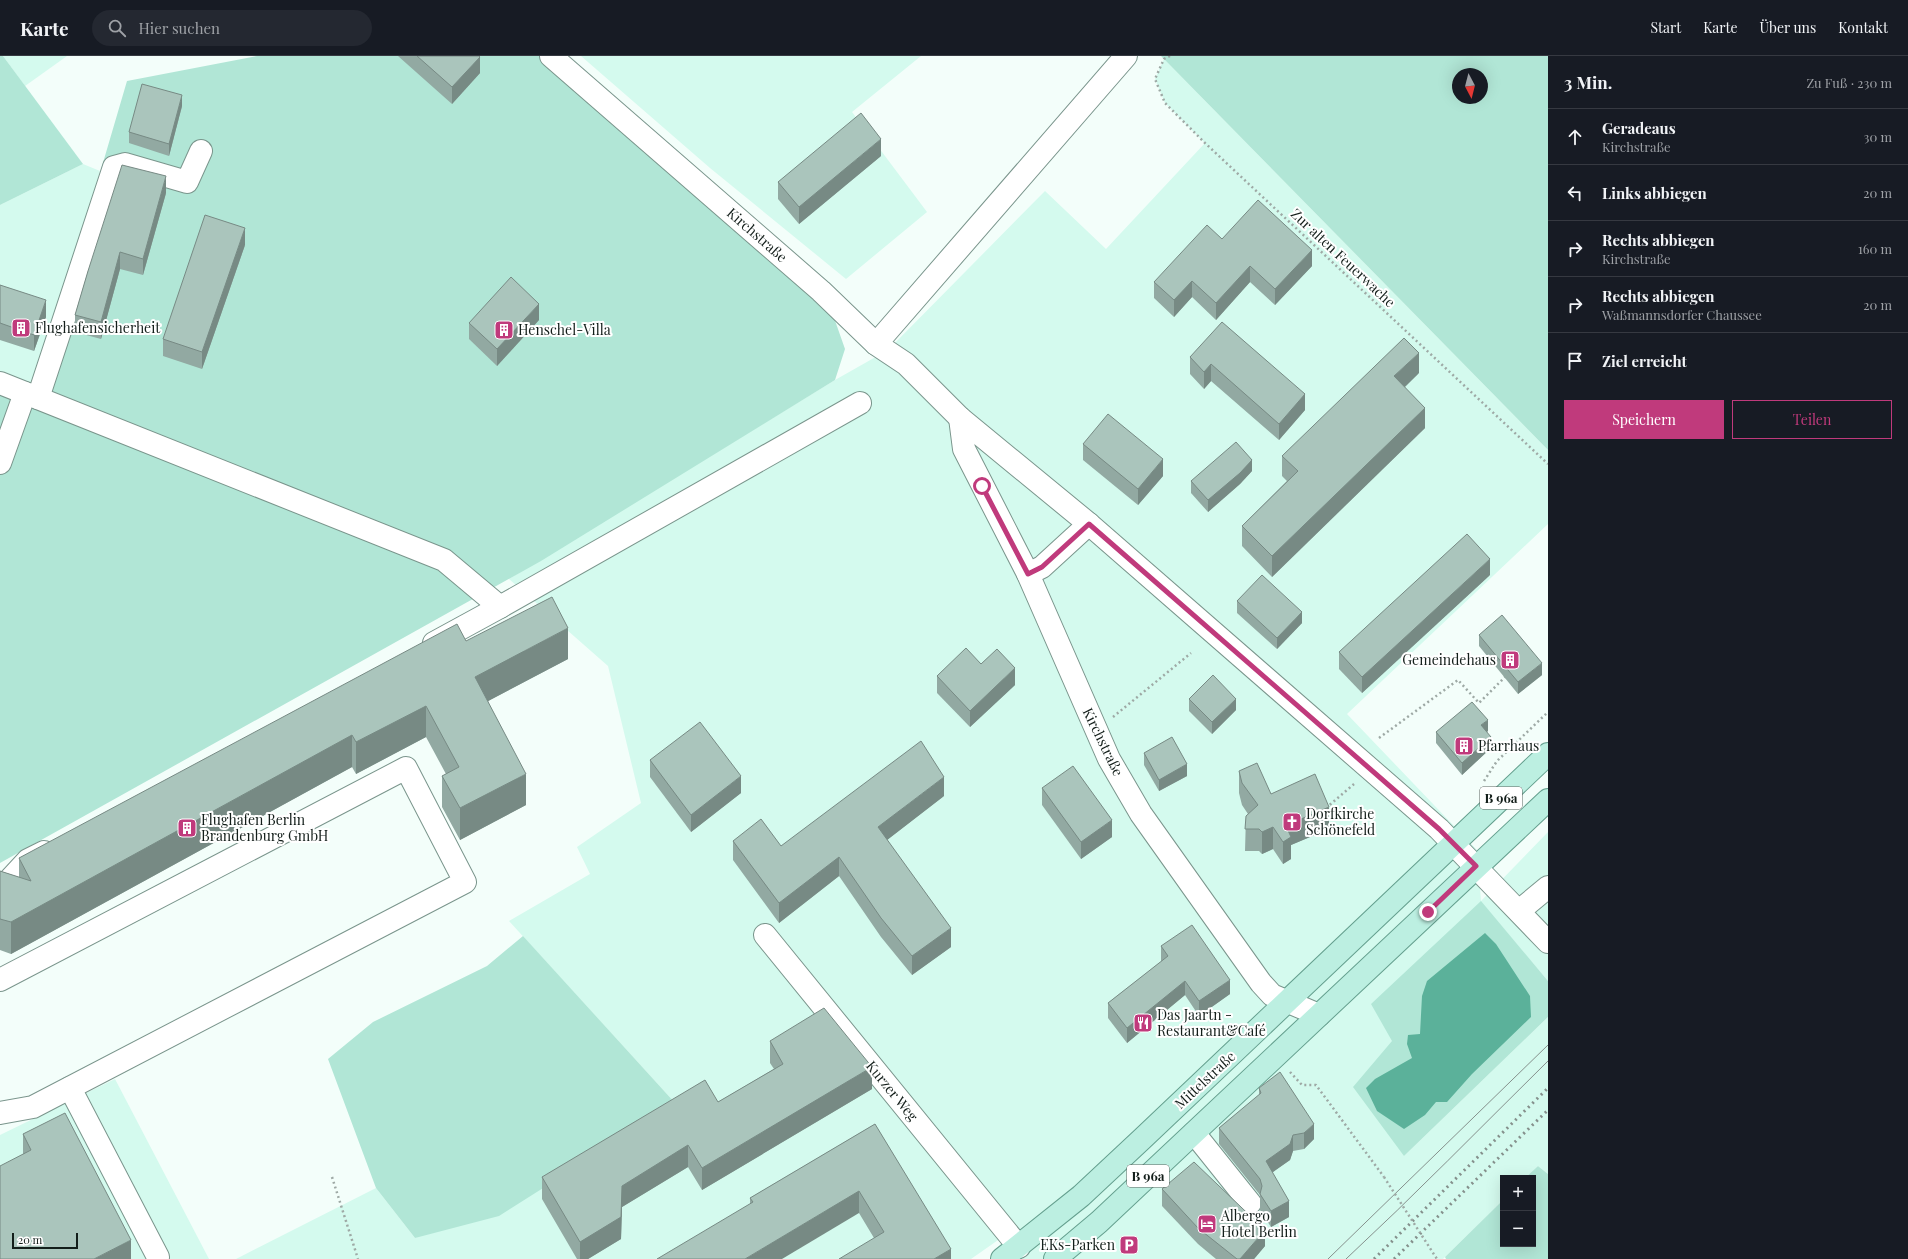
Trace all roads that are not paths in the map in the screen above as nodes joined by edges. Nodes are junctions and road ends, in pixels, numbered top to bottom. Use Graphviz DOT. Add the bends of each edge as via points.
graph roads {
  1 [pos="551,56"];
  2 [pos="1126,56"];
  3 [pos="201,151"];
  4 [pos="876,344"];
  5 [pos="0,383"];
  6 [pos="31,396"];
  7 [pos="860,403"];
  8 [pos="960,418"];
  9 [pos="0,463"];
  10 [pos="1089,524"];
  11 [pos="1028,574"];
  12 [pos="500,607"];
  13 [pos="418,652"];
  14 [pos="1548,754"];
  15 [pos="1546,805"];
  16 [pos="63,842"];
  17 [pos="1454,843"];
  18 [pos="1476,866"];
  19 [pos="2,883"];
  20 [pos="1548,887"];
  21 [pos="1519,911"];
  22 [pos="765,935"];
  23 [pos="1548,942"];
  24 [pos="0,980"];
  25 [pos="1288,1002"];
  26 [pos="1319,1015"];
  27 [pos="70,1088"];
  28 [pos="0,1113"];
  29 [pos="1194,1133"];
  30 [pos="1250,1203"];
  31 [pos="1011,1253"];
  32 [pos="158,1257"];
  33 [pos="1055,1259"];
  1 -- 4 [label="street, Kirchstraße" via="821,291"];
  2 -- 4 [label="street"];
  3 -- 6 [label="street" via="187,182 125,164 114,168"];
  4 -- 8 [label="street, Kirchstraße" via="906,364"];
  5 -- 6 [label="street"];
  6 -- 9 [label="street"];
  6 -- 12 [label="street" via="444,560"];
  7 -- 12 [label="street"];
  8 -- 10 [label="street, Kirchstraße"];
  8 -- 11 [label="street, Kirchstraße" via="964,449"];
  10 -- 11 [label="street" via="1042,567"];
  10 -- 17 [label="street, Kirchstraße"];
  11 -- 25 [label="street, Kirchstraße" via="1104,748 1141,814 1261,983 1272,995"];
  12 -- 13 [label="street"];
  14 -- 17 [label="main road, B 96a"];
  15 -- 18 [label="main road, B 96a"];
  16 -- 19 [label="street" via="28,860"];
  17 -- 18 [label="street, Kirchstraße"];
  17 -- 25 [label="main road, Mittelstraße / B 96a"];
  18 -- 21 [label="street, Kirchstraße"];
  18 -- 26 [label="main road, B 96a"];
  20 -- 21 [label="street"];
  21 -- 23 [label="street, Kirchstraße"];
  22 -- 31 [label="street, Kurzer Weg"];
  24 -- 27 [label="street" via="406,768 465,882"];
  25 -- 26 [label="street, Kirchstraße"];
  25 -- 31 [label="main road, Mittelstraße / B 96a" via="1081,1196"];
  26 -- 29 [label="main road, B 96a" via="1286,1058"];
  27 -- 28 [label="street" via="33,1108"];
  27 -- 32 [label="street"];
  29 -- 30 [label="street"];
  29 -- 33 [label="main road, B 96a" via="1099,1222"];
}
